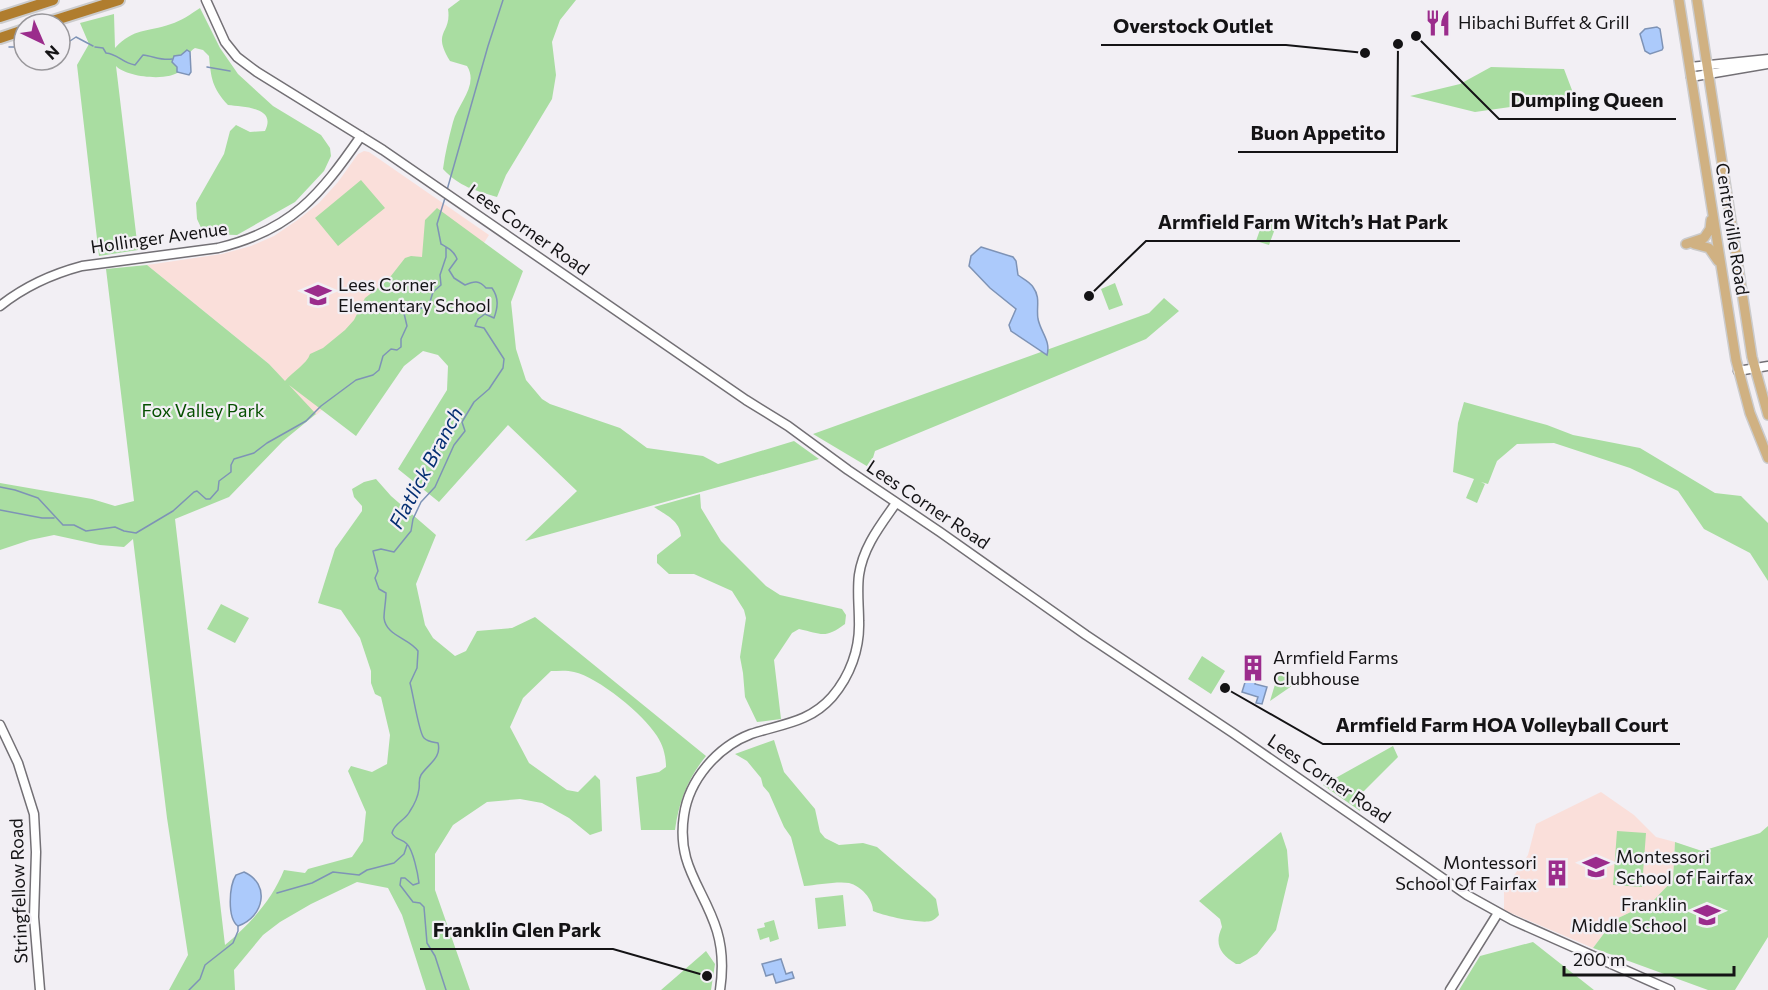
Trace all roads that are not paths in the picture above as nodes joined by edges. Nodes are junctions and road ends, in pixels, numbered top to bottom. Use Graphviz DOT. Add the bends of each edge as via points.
graph roads {
  1 [pos="53,0"];
  2 [pos="119,0"];
  3 [pos="206,0"];
  4 [pos="1680,0"];
  5 [pos="1697,0"];
  6 [pos="72,15"];
  7 [pos="0,17"];
  8 [pos="1768,59"];
  9 [pos="1707,64"];
  10 [pos="1768,64"];
  11 [pos="1691,72"];
  12 [pos="1708,75"];
  13 [pos="361,136"];
  14 [pos="1712,210"];
  15 [pos="1721,266"];
  16 [pos="0,306"];
  17 [pos="1768,366"];
  18 [pos="1755,368"];
  19 [pos="1738,371"];
  20 [pos="1768,415"];
  21 [pos="1768,458"];
  22 [pos="896,503"];
  23 [pos="0,724"];
  24 [pos="1498,913"];
  25 [pos="40,990"];
  26 [pos="720,990"];
  27 [pos="1450,990"];
  28 [pos="1670,990"];
  1 -- 7 [label="highway"];
  2 -- 6 [label="highway"];
  3 -- 13 [label="street, Lees Corner Road" via="225,42 237,57"];
  4 -- 11 [label="main road, Centreville Road"];
  5 -- 9 [label="main road, Centreville Road"];
  8 -- 9 [label="street"];
  9 -- 11 [label="street"];
  9 -- 12 [label="main road, Centreville Road"];
  10 -- 12 [label="street"];
  11 -- 12 [label="street"];
  11 -- 14 [label="main road, Centreville Road"];
  12 -- 18 [label="main road, Centreville Road"];
  13 -- 16 [label="street, Hollinger Avenue" via="333,177 311,200 265,232 218,248 68,270 36,282"];
  13 -- 22 [label="street, Lees Corner Road"];
  14 -- 15 [label="main road, Centreville Road"];
  14 -- 15 [label="main road" via="1707,235 1686,244 1705,245"];
  15 -- 19 [label="main road, Centreville Road"];
  17 -- 18 [label="street"];
  18 -- 19 [label="street"];
  18 -- 20 [label="main road, Centreville Road"];
  19 -- 21 [label="main road, Centreville Road"];
  22 -- 24 [label="street, Lees Corner Road"];
  22 -- 26 [label="street" via="870,540 862,562 859,638 852,664 839,687 801,720 749,735 728,747 704,770 691,791 682,836 685,859 720,939"];
  23 -- 25 [label="street, Stringfellow Road" via="18,763 34,814 34,917"];
  24 -- 27 [label="street"];
  24 -- 28 [label="street, Lees Corner Road"];
}
